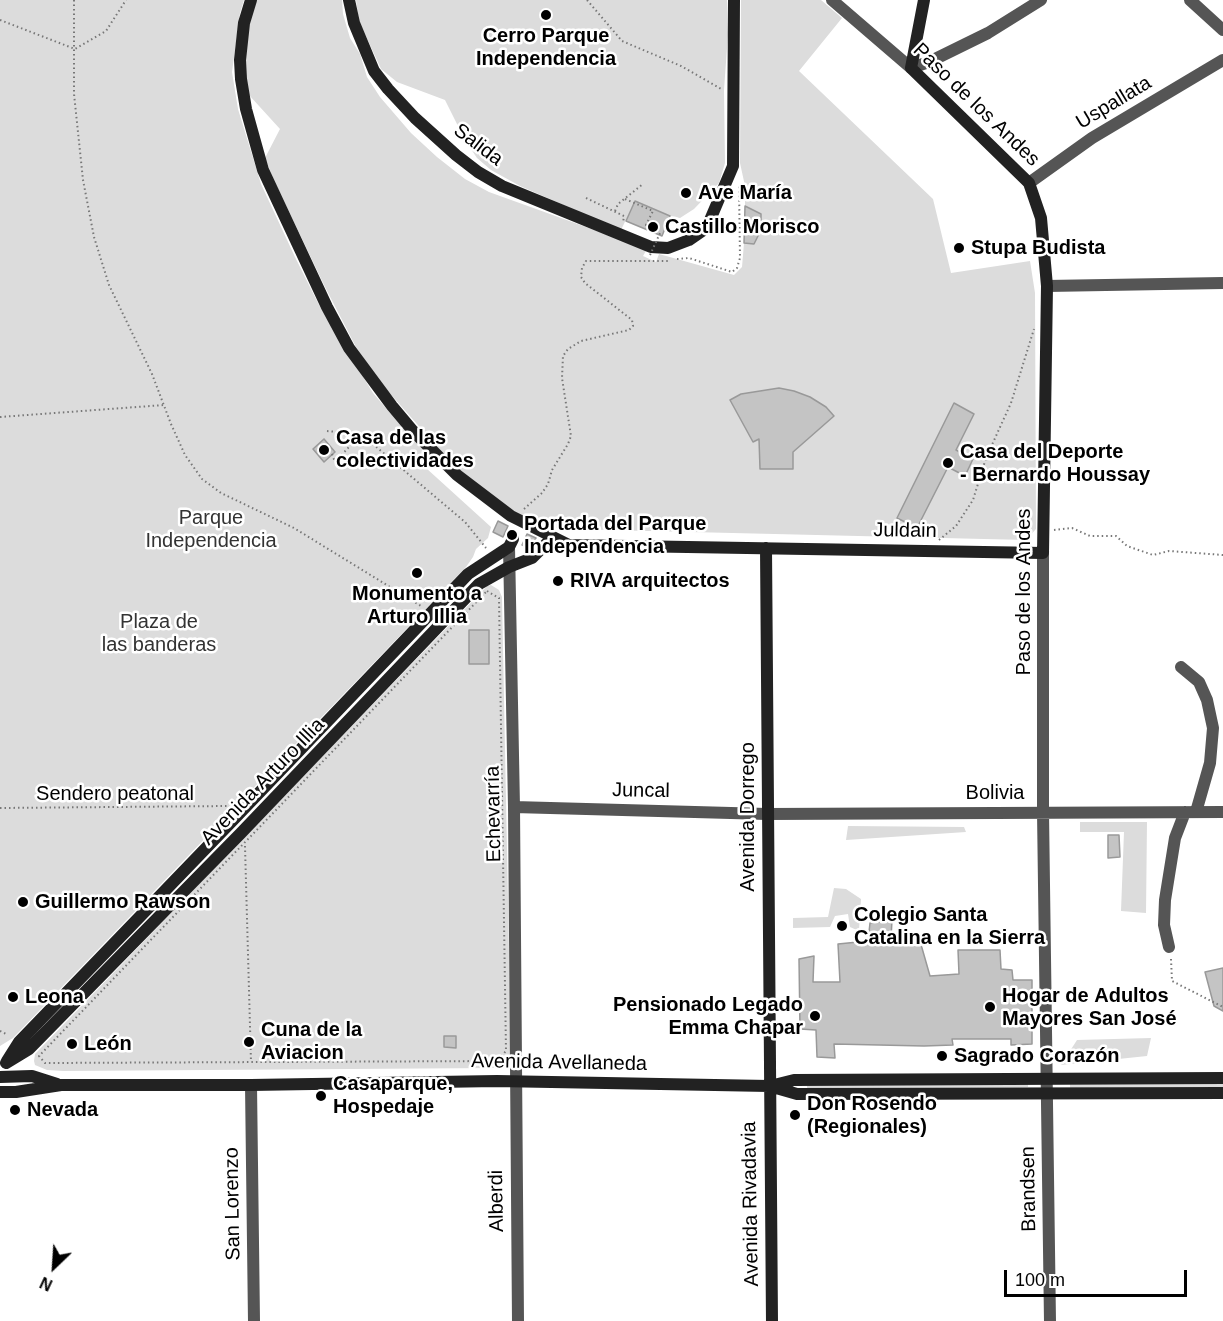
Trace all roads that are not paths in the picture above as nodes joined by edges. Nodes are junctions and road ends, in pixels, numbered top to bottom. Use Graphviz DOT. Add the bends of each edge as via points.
graph roads {
  1 [pos="251,0"];
  2 [pos="349,0"];
  3 [pos="734,0"];
  4 [pos="832,0"];
  5 [pos="924,0"];
  6 [pos="1041,0"];
  7 [pos="1190,0"];
  8 [pos="1223,30"];
  9 [pos="1223,60"];
  10 [pos="911,68"];
  11 [pos="1029,183"];
  12 [pos="1223,283"];
  13 [pos="1047,286"];
  14 [pos="515,532"];
  15 [pos="553,537"];
  16 [pos="766,548"];
  17 [pos="1043,553"];
  18 [pos="509,567"];
  19 [pos="1181,667"];
  20 [pos="514,807"];
  21 [pos="1043,812"];
  22 [pos="1191,812"];
  23 [pos="1223,812"];
  24 [pos="767,814"];
  25 [pos="1169,947"];
  26 [pos="3,1066"];
  27 [pos="0,1077"];
  28 [pos="1223,1078"];
  29 [pos="516,1081"];
  30 [pos="61,1085"];
  31 [pos="251,1086"];
  32 [pos="769,1086"];
  33 [pos="1047,1087"];
  34 [pos="0,1092"];
  35 [pos="1223,1093"];
  36 [pos="254,1321"];
  37 [pos="518,1321"];
  38 [pos="772,1321"];
  39 [pos="1050,1321"];
  1 -- 14 [label="street, Juldain" via="244,22 240,80 251,131 263,170 327,307 349,348 384,397"];
  2 -- 3 [label="street, Salida" via="374,71 456,155 502,186 650,251 675,247 702,231 733,166"];
  4 -- 10 [label="street, Paso de los Andes"];
  5 -- 10 [label="street"];
  6 -- 10 [label="street" via="988,33"];
  7 -- 8 [label="street"];
  9 -- 11 [label="street, Uspallata" via="1092,138"];
  10 -- 11 [label="street, Paso de los Andes"];
  11 -- 13 [label="street, Paso de los Andes" via="1041,218"];
  12 -- 13 [label="street"];
  13 -- 17 [label="street, Paso de los Andes"];
  14 -- 15 [label="street, Juldain"];
  14 -- 18 [label="street, Echevarría"];
  14 -- 26 [label="street, Avenida Arturo Illia" via="468,574 19,1042"];
  15 -- 16 [label="street, Juldain" via="569,545"];
  15 -- 18 [label="street, Avenida Arturo Illia" via="532,558"];
  16 -- 17 [label="street, Juldain"];
  16 -- 24 [label="street, Avenida Dorrego"];
  17 -- 21 [label="street, Paso de los Andes"];
  18 -- 20 [label="street, Echevarría"];
  18 -- 26 [label="street, Avenida Arturo Illia" via="479,584 37,1041"];
  19 -- 22 [label="street" via="1199,682 1213,728 1210,763"];
  20 -- 24 [label="street, Juncal"];
  20 -- 29 [label="street, Echevarría"];
  21 -- 22 [label="street, Bolivia"];
  21 -- 24 [label="street, Bolivia"];
  21 -- 33 [label="street, Paso de los Andes"];
  22 -- 23 [label="street, Bolivia"];
  22 -- 25 [label="street" via="1175,838 1164,900"];
  24 -- 32 [label="street, Avenida Dorrego"];
  27 -- 30 [label="street, Avenida Avellaneda" via="32,1076"];
  27 -- 34 [label="street, Avenida Avellaneda"];
  28 -- 33 [label="street"];
  29 -- 31 [label="street, Avenida Avellaneda"];
  29 -- 32 [label="street, Avenida Avellaneda"];
  29 -- 37 [label="street, Alberdi"];
  30 -- 31 [label="street, Avenida Avellaneda"];
  30 -- 34 [label="street, Avenida Avellaneda"];
  31 -- 36 [label="street, San Lorenzo"];
  32 -- 33 [label="street, Avenida Avellaneda" via="797,1094"];
  32 -- 38 [label="street, Avenida Rivadavia"];
  33 -- 35 [label="street"];
  33 -- 39 [label="street, Brandsen"];
}
